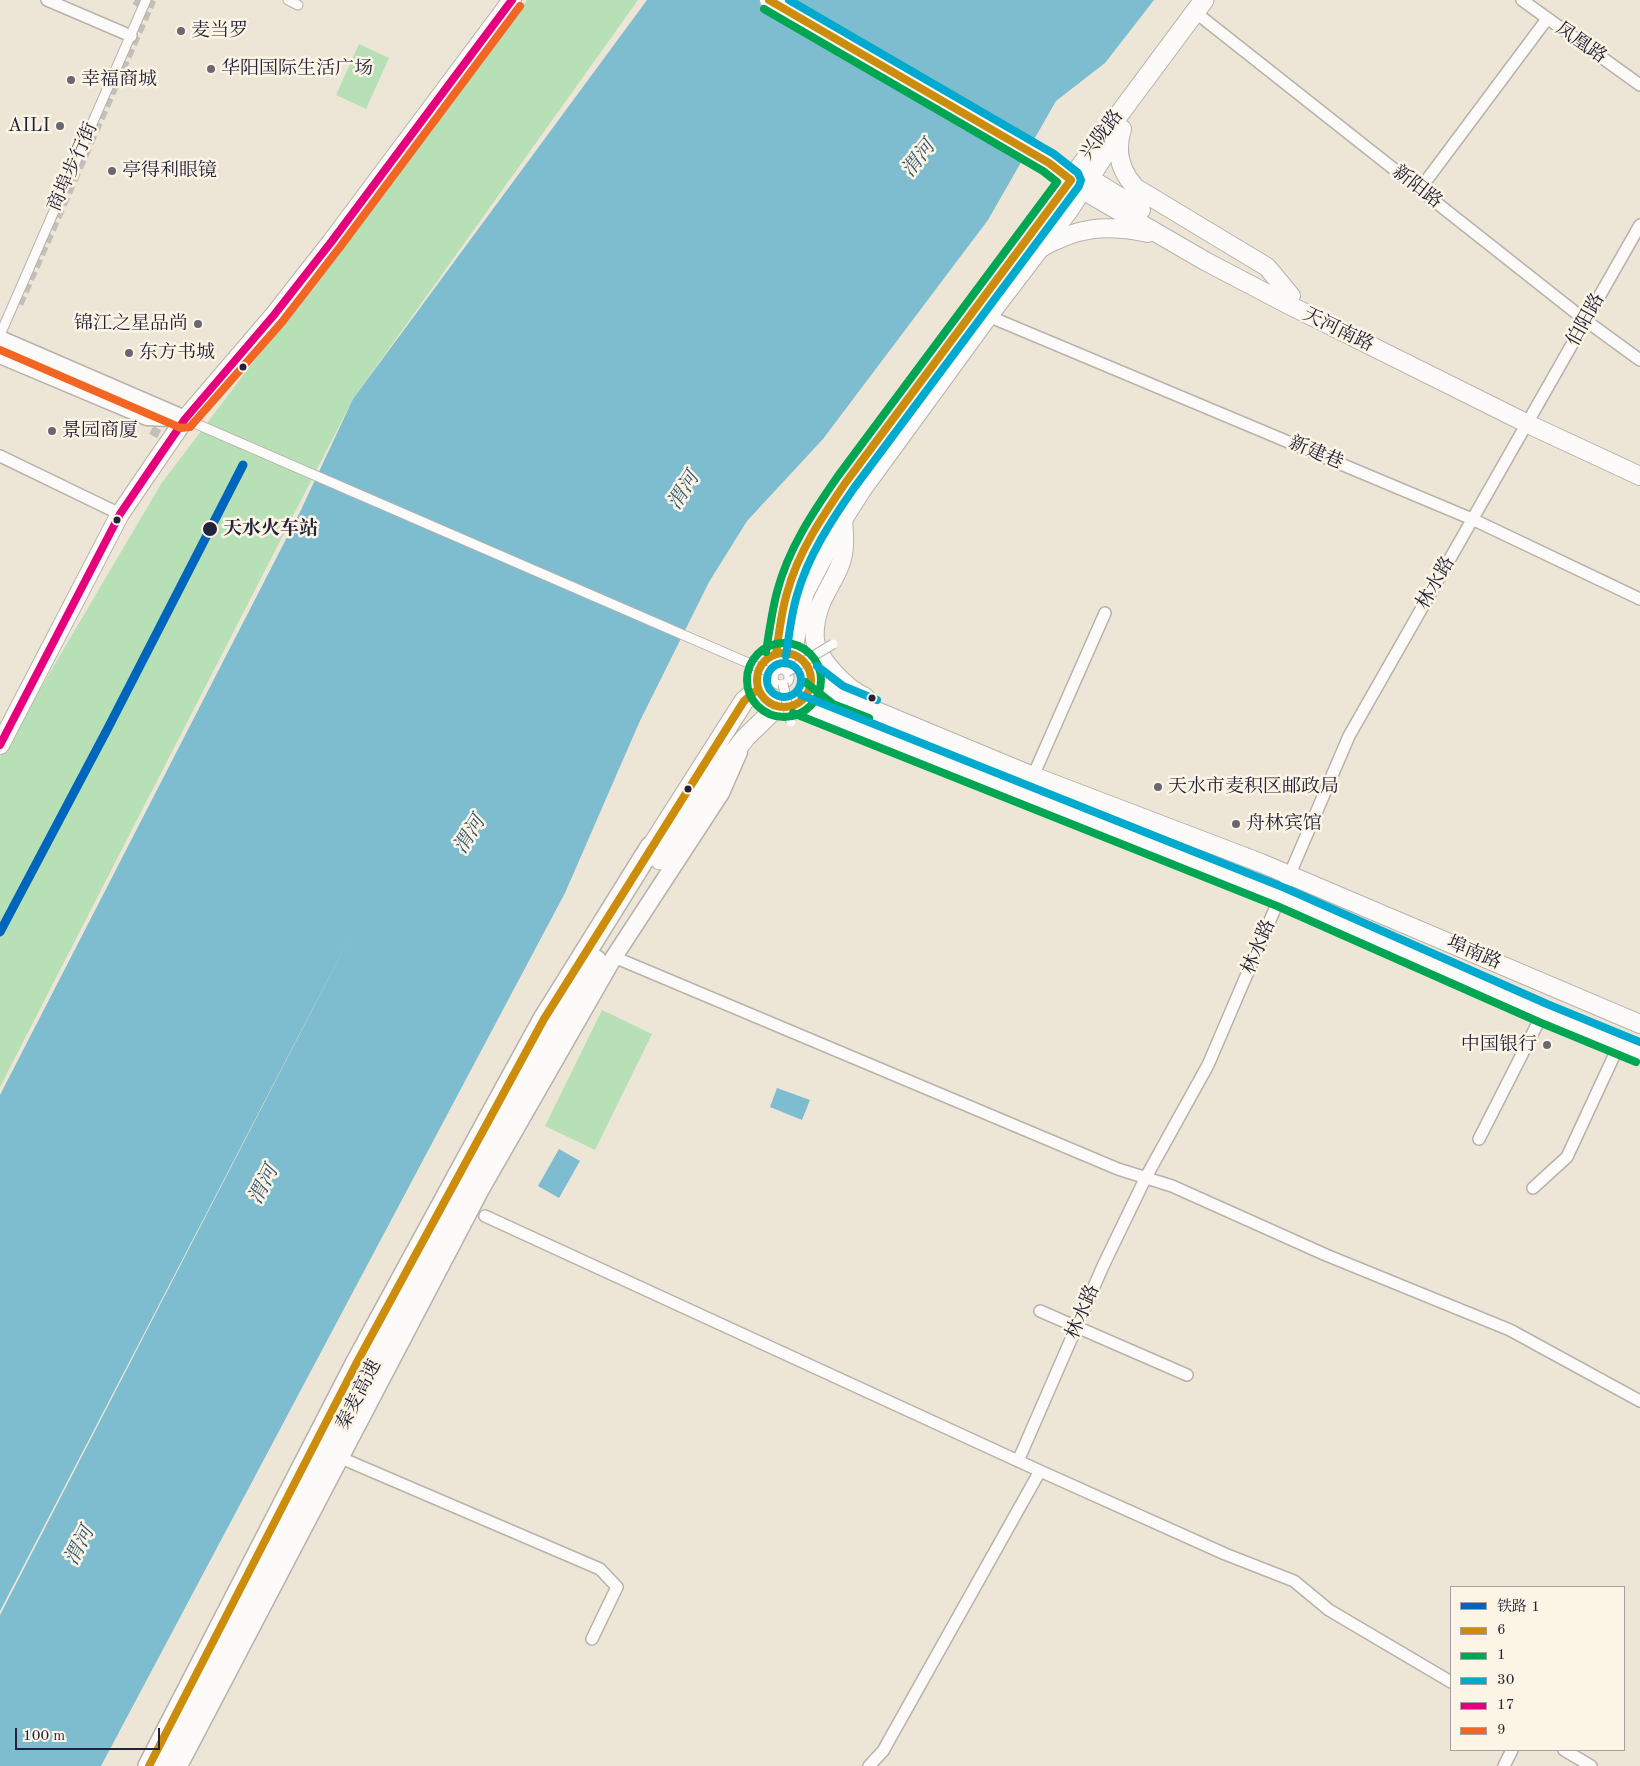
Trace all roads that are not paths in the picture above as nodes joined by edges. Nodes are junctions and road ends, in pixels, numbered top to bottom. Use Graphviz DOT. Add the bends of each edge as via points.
graph roads {
  1 [pos="47,0"];
  2 [pos="146,0"];
  3 [pos="288,0"];
  4 [pos="512,0"];
  5 [pos="769,0"];
  6 [pos="789,0"];
  7 [pos="1218,0"];
  8 [pos="1522,0"];
  9 [pos="298,5"];
  10 [pos="1201,10"];
  11 [pos="1547,19"];
  12 [pos="130,36"];
  13 [pos="1640,85"];
  14 [pos="1122,129"];
  15 [pos="1052,158"];
  16 [pos="1079,179"];
  17 [pos="1420,189"];
  18 [pos="1640,225"];
  19 [pos="1162,236"];
  20 [pos="1038,249"];
  21 [pos="1291,296"];
  22 [pos="988,316"];
  23 [pos="1586,320"];
  24 [pos="0,335"];
  25 [pos="0,339"];
  26 [pos="0,355"];
  27 [pos="1640,360"];
  28 [pos="185,419"];
  29 [pos="1530,420"];
  30 [pos="0,456"];
  31 [pos="1640,465"];
  32 [pos="1640,476"];
  33 [pos="120,514"];
  34 [pos="844,519"];
  35 [pos="1472,519"];
  36 [pos="1640,599"];
  37 [pos="1105,614"];
  38 [pos="833,644"];
  39 [pos="784,654"];
  40 [pos="787,672"];
  41 [pos="774,674"];
  42 [pos="811,674"];
  43 [pos="782,684"];
  44 [pos="758,689"];
  45 [pos="856,702"];
  46 [pos="778,706"];
  47 [pos="794,713"];
  48 [pos="849,724"];
  49 [pos="923,730"];
  50 [pos="746,736"];
  51 [pos="0,745"];
  52 [pos="1033,776"];
  53 [pos="655,854"];
  54 [pos="1290,875"];
  55 [pos="1281,897"];
  56 [pos="614,957"];
  57 [pos="1543,1013"];
  58 [pos="1640,1024"];
  59 [pos="1619,1044"];
  60 [pos="1640,1053"];
  61 [pos="1479,1139"];
  62 [pos="1146,1177"];
  63 [pos="1534,1188"];
  64 [pos="484,1216"];
  65 [pos="1040,1310"];
  66 [pos="1076,1326"];
  67 [pos="1187,1375"];
  68 [pos="1640,1401"];
  69 [pos="341,1458"];
  70 [pos="1018,1462"];
  71 [pos="1040,1471"];
  72 [pos="592,1639"];
  73 [pos="1450,1681"];
  74 [pos="1512,1751"];
  75 [pos="1566,1751"];
  76 [pos="149,1766"];
  77 [pos="167,1766"];
  78 [pos="179,1766"];
  79 [pos="868,1766"];
  80 [pos="1504,1766"];
  81 [pos="1591,1766"];
  1 -- 12 [label="street"];
  2 -- 12 [label="street, 商埠步行街"];
  3 -- 9 [label="street"];
  4 -- 28 [label="main road" via="332,241"];
  5 -- 15 [label="main road"];
  6 -- 15 [label="main road"];
  7 -- 10 [label="highway, 兴陇路"];
  8 -- 11 [label="street, 凤凰路"];
  10 -- 14 [label="highway, 兴陇路"];
  10 -- 16 [label="highway, 兴陇路"];
  10 -- 17 [label="street, 新阳路"];
  11 -- 13 [label="street, 凤凰路"];
  11 -- 17 [label="street"];
  12 -- 24 [label="street, 商埠步行街"];
  14 -- 16 [label="highway, 兴陇路"];
  14 -- 21 [label="main road" via="1118,143 1119,158 1123,171 1136,188 1267,267"];
  15 -- 16 [label="main road, 天河南路"];
  16 -- 19 [label="main road, 天河南路"];
  16 -- 20 [label="highway, 兴陇路" via="1068,211"];
  16 -- 21 [label="main road, 天河南路"];
  16 -- 39 [label="highway, 兴陇路" via="846,482 820,522 789,586"];
  17 -- 23 [label="street, 新阳路"];
  18 -- 23 [label="street, 伯阳路"];
  19 -- 20 [label="main road" via="1101,228 1068,234"];
  19 -- 29 [label="main road, 天河南路" via="1287,304"];
  20 -- 22 [label="highway, 兴陇路"];
  21 -- 29 [label="main road, 天河南路"];
  22 -- 34 [label="highway, 兴陇路" via="862,489"];
  22 -- 35 [label="street, 新建巷"];
  23 -- 27 [label="street, 新阳路"];
  23 -- 29 [label="street, 伯阳路"];
  25 -- 28 [label="main road"];
  26 -- 28 [label="main road" via="147,417"];
  28 -- 33 [label="main road"];
  28 -- 41 [label="street, bridge"];
  29 -- 31 [label="main road, 天河南路"];
  29 -- 32 [label="main road, 天河南路"];
  29 -- 35 [label="street, 林水路"];
  30 -- 33 [label="street"];
  33 -- 51 [label="main road"];
  34 -- 39 [label="highway, 兴陇路" via="804,593"];
  34 -- 49 [label="main road" via="841,564 820,605 815,642 828,666 845,684 858,694 898,712"];
  35 -- 36 [label="street, 新建巷"];
  35 -- 54 [label="street, 林水路" via="1349,736"];
  37 -- 52 [label="street"];
  38 -- 40 [label="street, bridge"];
  39 -- 42 [label="highway" via="804,661"];
  39 -- 44 [label="highway" via="768,657 762,664 758,671"];
  40 -- 41 [label="street" via="781,669"];
  40 -- 43 [label="street, bridge" via="788,680"];
  41 -- 43 [label="street" via="775,682"];
  42 -- 45 [label="main road, 埠南路" via="838,695"];
  42 -- 47 [label="highway" via="809,692"];
  43 -- 47 [label="street, bridge"];
  44 -- 46 [label="highway" via="769,703"];
  44 -- 53 [label="highway, 秦麦高速" via="744,701"];
  45 -- 48 [label="main road" via="848,711"];
  45 -- 49 [label="main road, 埠南路"];
  46 -- 47 [label="highway"];
  46 -- 50 [label="highway, 秦麦高速"];
  47 -- 48 [label="main road, 埠南路"];
  48 -- 55 [label="main road, 埠南路"];
  49 -- 52 [label="main road, 埠南路"];
  50 -- 53 [label="highway, 秦麦高速"];
  50 -- 56 [label="main road" via="721,793"];
  52 -- 54 [label="main road, 埠南路"];
  53 -- 76 [label="highway, 秦麦高速" via="544,1019 356,1364"];
  53 -- 77 [label="highway, 秦麦高速" via="424,1270"];
  54 -- 55 [label="street, 林水路"];
  54 -- 58 [label="main road, 埠南路"];
  55 -- 57 [label="main road, 埠南路"];
  55 -- 62 [label="street, 林水路" via="1208,1065"];
  56 -- 62 [label="street" via="1118,1169"];
  56 -- 69 [label="main road" via="480,1191"];
  57 -- 59 [label="main road, 埠南路"];
  57 -- 61 [label="street"];
  59 -- 60 [label="main road, 埠南路"];
  59 -- 63 [label="street" via="1568,1157"];
  62 -- 66 [label="street, 林水路"];
  62 -- 68 [label="street" via="1326,1256 1510,1330"];
  64 -- 70 [label="street"];
  65 -- 66 [label="street"];
  66 -- 67 [label="street"];
  66 -- 70 [label="street, 林水路"];
  69 -- 72 [label="street" via="600,1568 618,1587"];
  69 -- 78 [label="main road"];
  70 -- 71 [label="street"];
  71 -- 73 [label="street" via="1225,1554 1294,1581 1330,1610"];
  71 -- 79 [label="street" via="883,1751"];
  74 -- 80 [label="street"];
  75 -- 81 [label="street"];
}
